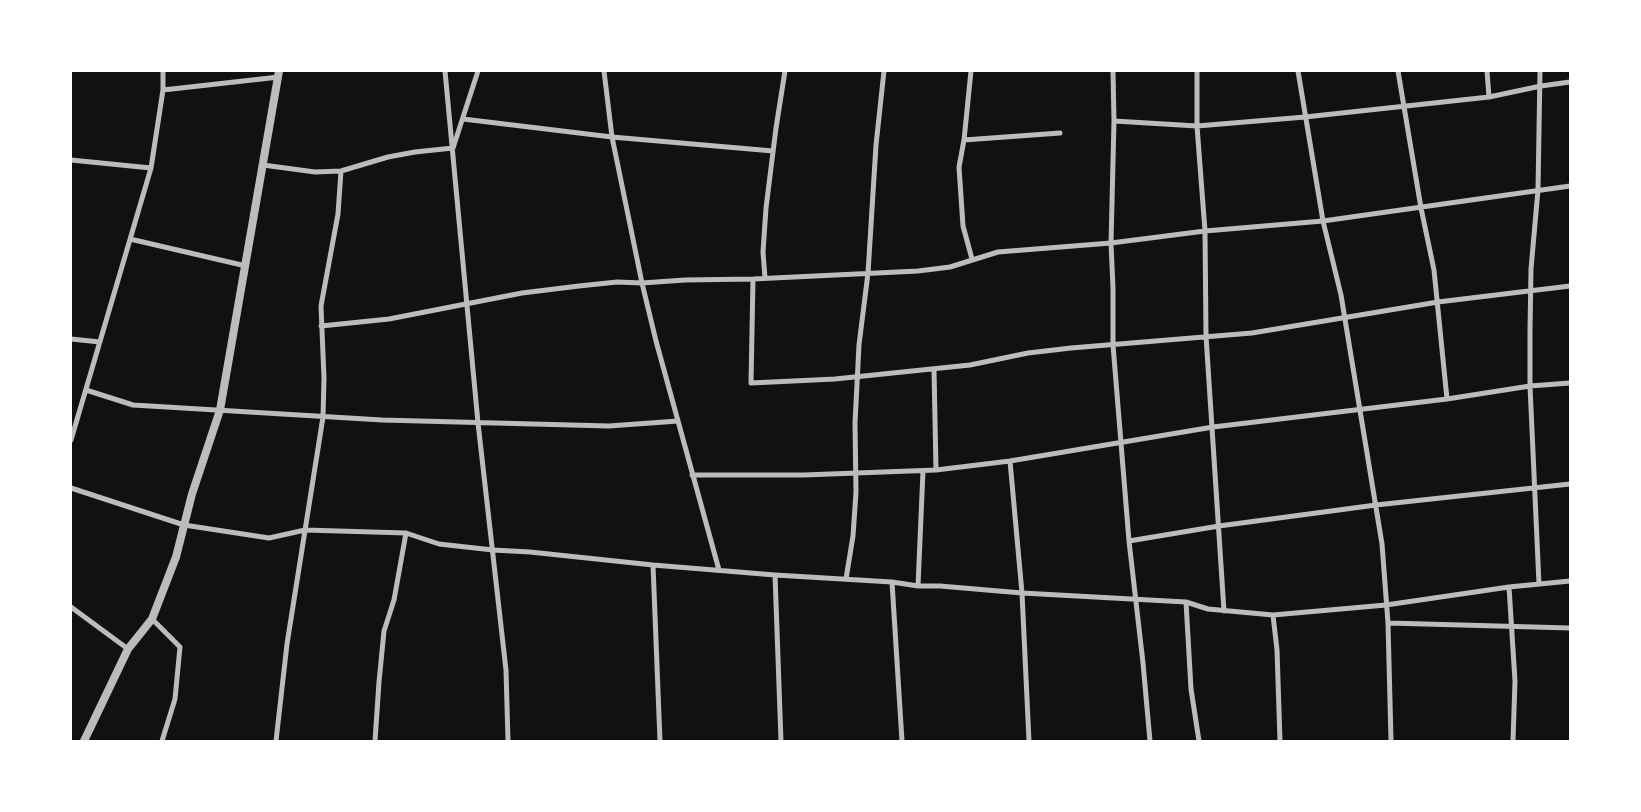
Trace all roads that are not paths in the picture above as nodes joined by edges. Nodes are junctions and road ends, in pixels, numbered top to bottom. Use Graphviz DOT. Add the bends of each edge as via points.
graph roads {
  1 [pos="163,71"];
  2 [pos="446,71"];
  3 [pos="478,71"];
  4 [pos="604,71"];
  5 [pos="785,71"];
  6 [pos="884,71"];
  7 [pos="971,71"];
  8 [pos="1112,71"];
  9 [pos="1197,71"];
  10 [pos="1298,71"];
  11 [pos="1398,71"];
  12 [pos="1487,71"];
  13 [pos="1540,71"];
  14 [pos="279,74"];
  15 [pos="1570,82"];
  16 [pos="1541,86"];
  17 [pos="163,90"];
  18 [pos="1489,97"];
  19 [pos="1404,106"];
  20 [pos="1305,117"];
  21 [pos="463,119"];
  22 [pos="1114,121"];
  23 [pos="1197,126"];
  24 [pos="1060,133"];
  25 [pos="612,137"];
  26 [pos="964,140"];
  27 [pos="453,148"];
  28 [pos="773,151"];
  29 [pos="71,160"];
  30 [pos="263,165"];
  31 [pos="151,168"];
  32 [pos="341,171"];
  33 [pos="1570,186"];
  34 [pos="1538,190"];
  35 [pos="1421,208"];
  36 [pos="1323,221"];
  37 [pos="1205,231"];
  38 [pos="130,239"];
  39 [pos="1111,243"];
  40 [pos="972,259"];
  41 [pos="246,266"];
  42 [pos="868,273"];
  43 [pos="765,278"];
  44 [pos="753,279"];
  45 [pos="642,283"];
  46 [pos="1570,286"];
  47 [pos="1531,290"];
  48 [pos="1438,302"];
  49 [pos="468,304"];
  50 [pos="1343,317"];
  51 [pos="322,326"];
  52 [pos="1206,336"];
  53 [pos="71,338"];
  54 [pos="100,342"];
  55 [pos="1113,345"];
  56 [pos="934,369"];
  57 [pos="858,376"];
  58 [pos="1570,383"];
  59 [pos="1530,386"];
  60 [pos="86,390"];
  61 [pos="1447,399"];
  62 [pos="1361,408"];
  63 [pos="220,410"];
  64 [pos="323,417"];
  65 [pos="678,421"];
  66 [pos="478,423"];
  67 [pos="1213,426"];
  68 [pos="71,440"];
  69 [pos="1122,441"];
  70 [pos="1010,461"];
  71 [pos="936,470"];
  72 [pos="922,471"];
  73 [pos="855,473"];
  74 [pos="692,476"];
  75 [pos="1570,484"];
  76 [pos="1534,486"];
  77 [pos="71,488"];
  78 [pos="1376,505"];
  79 [pos="184,526"];
  80 [pos="1218,526"];
  81 [pos="305,530"];
  82 [pos="406,533"];
  83 [pos="1128,541"];
  84 [pos="493,550"];
  85 [pos="653,565"];
  86 [pos="719,570"];
  87 [pos="775,575"];
  88 [pos="846,579"];
  89 [pos="1570,581"];
  90 [pos="892,582"];
  91 [pos="1539,584"];
  92 [pos="918,586"];
  93 [pos="1509,587"];
  94 [pos="1022,593"];
  95 [pos="1135,600"];
  96 [pos="1186,602"];
  97 [pos="1386,605"];
  98 [pos="71,607"];
  99 [pos="1224,610"];
  100 [pos="1272,615"];
  101 [pos="152,619"];
  102 [pos="1388,622"];
  103 [pos="1511,625"];
  104 [pos="1570,628"];
  105 [pos="128,649"];
  106 [pos="84,741"];
  107 [pos="162,741"];
  108 [pos="276,741"];
  109 [pos="376,741"];
  110 [pos="508,741"];
  111 [pos="660,741"];
  112 [pos="781,741"];
  113 [pos="902,741"];
  114 [pos="1029,741"];
  115 [pos="1150,741"];
  116 [pos="1198,741"];
  117 [pos="1280,741"];
  118 [pos="1391,741"];
  119 [pos="1513,741"];
  1 -- 17 [label="street"];
  2 -- 27 [label="street"];
  3 -- 21 [label="street"];
  4 -- 25 [label="street"];
  5 -- 28 [label="street"];
  6 -- 42 [label="street"];
  7 -- 26 [label="street"];
  8 -- 22 [label="street"];
  9 -- 23 [label="street"];
  10 -- 20 [label="street"];
  11 -- 19 [label="street"];
  12 -- 18 [label="street"];
  13 -- 16 [label="street"];
  14 -- 17 [label="street"];
  14 -- 30 [label="street"];
  15 -- 16 [label="street"];
  16 -- 18 [label="street"];
  16 -- 34 [label="street"];
  17 -- 31 [label="street"];
  18 -- 19 [label="street"];
  19 -- 20 [label="street"];
  19 -- 35 [label="street"];
  20 -- 23 [label="street"];
  20 -- 36 [label="street"];
  21 -- 25 [label="street"];
  21 -- 27 [label="street"];
  22 -- 23 [label="street"];
  22 -- 39 [label="street"];
  23 -- 37 [label="street"];
  24 -- 26 [label="street"];
  25 -- 28 [label="street"];
  25 -- 45 [label="street"];
  26 -- 40 [label="street" via="958,167 960,199"];
  27 -- 32 [label="street" via="388,156"];
  27 -- 49 [label="street"];
  28 -- 43 [label="street" via="763,252"];
  29 -- 31 [label="street"];
  30 -- 32 [label="street" via="315,172"];
  30 -- 41 [label="street"];
  31 -- 38 [label="street"];
  32 -- 51 [label="street" via="338,214 321,306"];
  33 -- 34 [label="street"];
  34 -- 35 [label="street"];
  34 -- 47 [label="street"];
  35 -- 36 [label="street"];
  35 -- 48 [label="street"];
  36 -- 37 [label="street"];
  36 -- 50 [label="street" via="1341,295"];
  37 -- 39 [label="street"];
  37 -- 52 [label="street"];
  38 -- 41 [label="street"];
  38 -- 54 [label="street"];
  39 -- 40 [label="street" via="1015,250"];
  39 -- 55 [label="street"];
  40 -- 42 [label="street" via="950,267"];
  41 -- 63 [label="street"];
  42 -- 43 [label="street"];
  42 -- 57 [label="street"];
  43 -- 44 [label="street"];
  44 -- 45 [label="street"];
  44 -- 57 [label="street" via="751,383"];
  45 -- 49 [label="street" via="579,286"];
  45 -- 65 [label="street"];
  46 -- 47 [label="street"];
  47 -- 48 [label="street"];
  47 -- 59 [label="street"];
  48 -- 50 [label="street"];
  48 -- 61 [label="street"];
  49 -- 51 [label="street"];
  49 -- 66 [label="street"];
  50 -- 52 [label="street" via="1252,333"];
  50 -- 62 [label="street"];
  51 -- 64 [label="street"];
  52 -- 55 [label="street"];
  52 -- 67 [label="street"];
  53 -- 54 [label="street"];
  54 -- 60 [label="street"];
  55 -- 56 [label="street" via="1028,353"];
  55 -- 69 [label="street"];
  56 -- 57 [label="street"];
  56 -- 71 [label="street"];
  57 -- 73 [label="street"];
  58 -- 59 [label="street"];
  59 -- 61 [label="street"];
  59 -- 76 [label="street"];
  60 -- 63 [label="street" via="133,405"];
  60 -- 68 [label="street"];
  61 -- 62 [label="street"];
  62 -- 67 [label="street"];
  62 -- 78 [label="street"];
  63 -- 64 [label="street"];
  63 -- 79 [label="street"];
  64 -- 66 [label="street"];
  64 -- 81 [label="street"];
  65 -- 66 [label="street" via="609,426"];
  65 -- 74 [label="street"];
  66 -- 84 [label="street"];
  67 -- 69 [label="street"];
  67 -- 80 [label="street"];
  69 -- 70 [label="street"];
  69 -- 83 [label="street"];
  70 -- 71 [label="street"];
  70 -- 94 [label="street"];
  71 -- 72 [label="street"];
  72 -- 73 [label="street"];
  72 -- 92 [label="street"];
  73 -- 74 [label="street"];
  73 -- 88 [label="street" via="853,536"];
  74 -- 86 [label="street"];
  75 -- 76 [label="street"];
  76 -- 78 [label="street"];
  76 -- 91 [label="street"];
  77 -- 79 [label="street"];
  78 -- 80 [label="street"];
  78 -- 97 [label="street"];
  79 -- 81 [label="street" via="269,538"];
  79 -- 101 [label="street"];
  80 -- 83 [label="street"];
  80 -- 99 [label="street"];
  81 -- 82 [label="street"];
  81 -- 108 [label="street"];
  82 -- 84 [label="street" via="439,544"];
  82 -- 109 [label="street" via="394,600 384,631"];
  83 -- 95 [label="street"];
  84 -- 85 [label="street"];
  84 -- 110 [label="street" via="506,670"];
  85 -- 86 [label="street"];
  85 -- 111 [label="street"];
  86 -- 87 [label="street"];
  87 -- 88 [label="street"];
  87 -- 112 [label="street"];
  88 -- 90 [label="street"];
  89 -- 91 [label="street"];
  90 -- 92 [label="street"];
  90 -- 113 [label="street"];
  91 -- 93 [label="street"];
  92 -- 94 [label="street"];
  93 -- 97 [label="street"];
  93 -- 103 [label="street"];
  94 -- 95 [label="street"];
  94 -- 114 [label="street"];
  95 -- 96 [label="street"];
  95 -- 115 [label="street"];
  96 -- 99 [label="street"];
  96 -- 116 [label="street" via="1191,689"];
  97 -- 100 [label="street"];
  97 -- 102 [label="street"];
  98 -- 105 [label="street"];
  99 -- 100 [label="street"];
  100 -- 117 [label="street" via="1277,650"];
  101 -- 105 [label="street"];
  101 -- 107 [label="street" via="179,644 175,699"];
  102 -- 103 [label="street"];
  102 -- 118 [label="street"];
  103 -- 104 [label="street"];
  103 -- 119 [label="street" via="1515,681"];
  105 -- 106 [label="street"];
}
